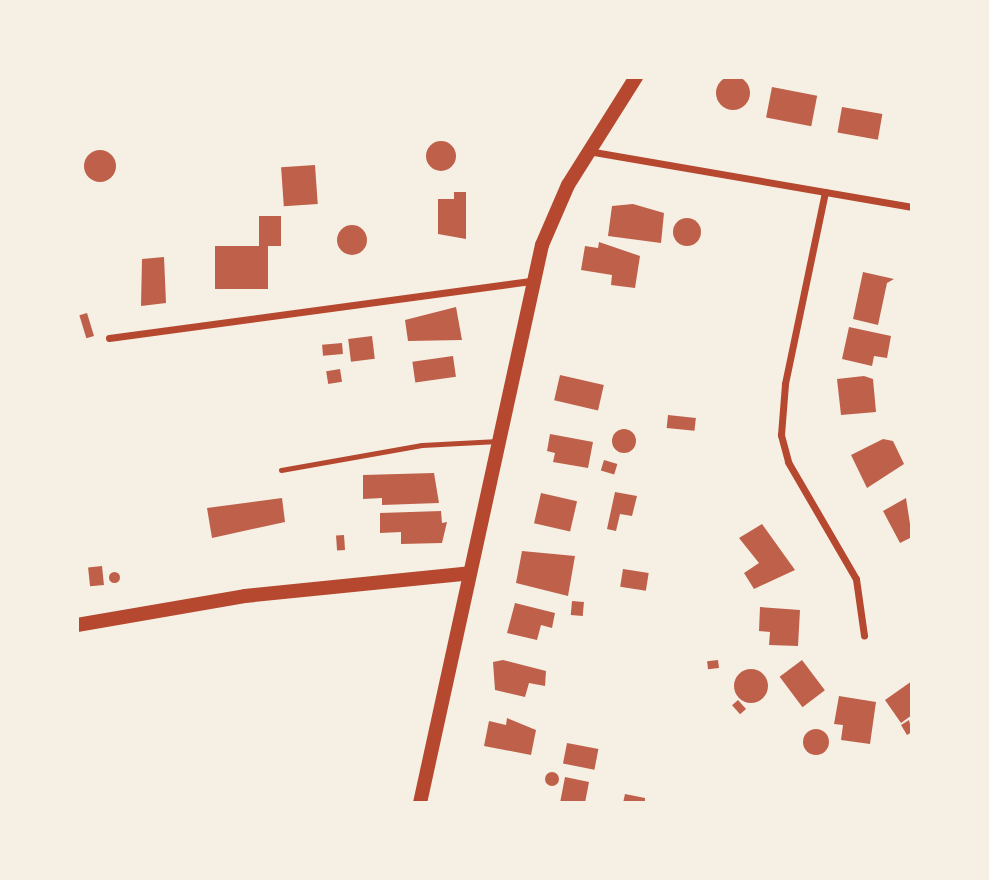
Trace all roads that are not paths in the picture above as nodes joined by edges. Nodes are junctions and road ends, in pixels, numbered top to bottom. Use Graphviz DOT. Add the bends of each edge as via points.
graph roads {
  1 [pos="636,77"];
  2 [pos="588,151"];
  3 [pos="825,192"];
  4 [pos="912,207"];
  5 [pos="532,281"];
  6 [pos="109,338"];
  7 [pos="498,441"];
  8 [pos="281,470"];
  9 [pos="470,573"];
  10 [pos="77,625"];
  11 [pos="864,635"];
  12 [pos="420,803"];
  1 -- 2 [label="main road"];
  2 -- 3 [label="street"];
  2 -- 5 [label="main road" via="552,218"];
  3 -- 4 [label="street"];
  3 -- 11 [label="street" via="785,384 781,435 789,461 856,579"];
  5 -- 6 [label="street"];
  5 -- 7 [label="main road"];
  7 -- 8 [label="lane" via="422,444"];
  7 -- 9 [label="main road"];
  9 -- 10 [label="main road" via="245,596"];
  9 -- 12 [label="main road"];
}
